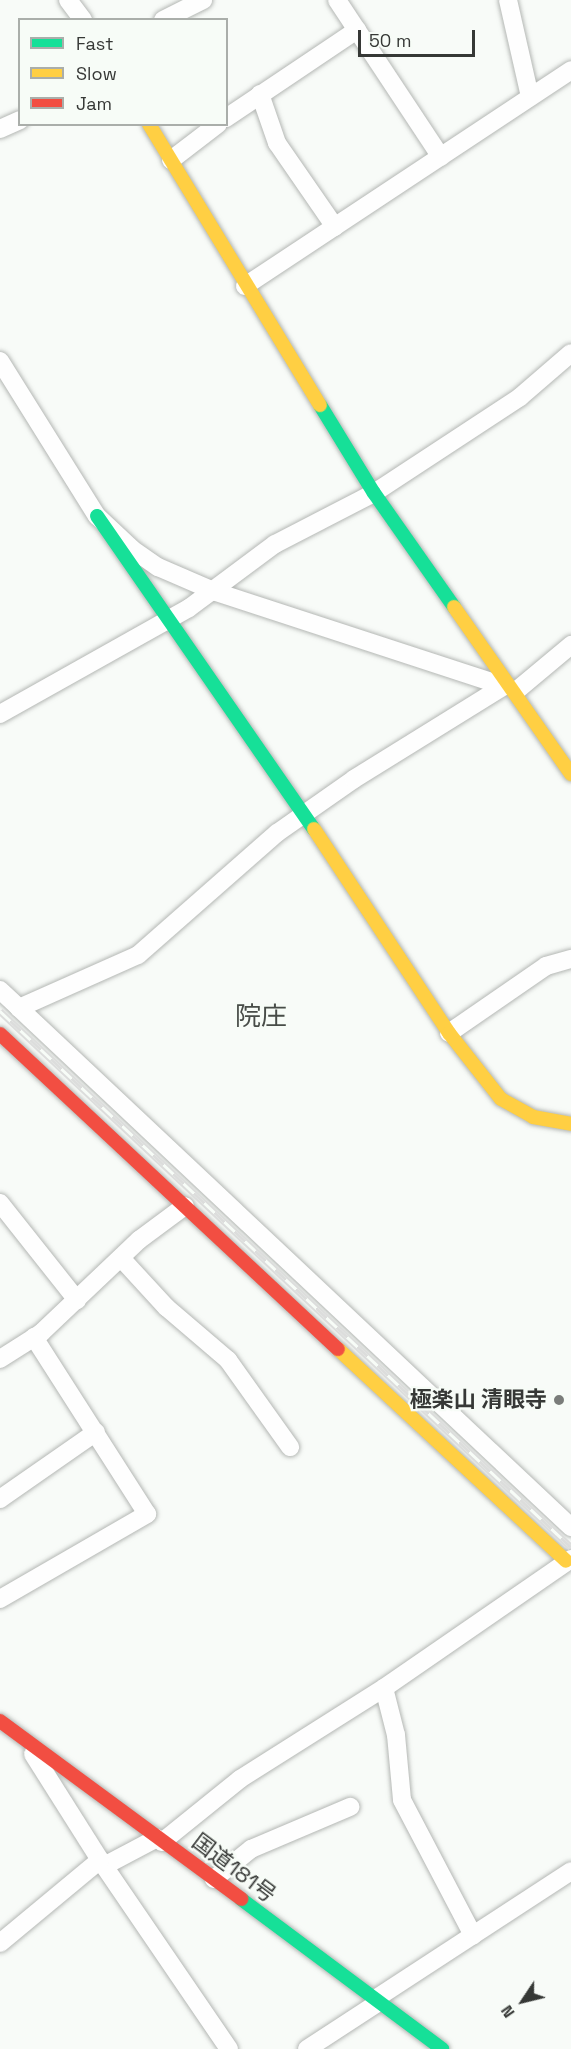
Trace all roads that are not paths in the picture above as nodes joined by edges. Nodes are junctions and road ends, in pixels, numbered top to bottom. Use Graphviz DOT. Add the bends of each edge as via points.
graph roads {
  1 [pos="68,0"];
  2 [pos="202,0"];
  3 [pos="337,0"];
  4 [pos="508,0"];
  5 [pos="82,18"];
  6 [pos="167,18"];
  7 [pos="357,30"];
  8 [pos="571,70"];
  9 [pos="260,94"];
  10 [pos="530,97"];
  11 [pos="228,117"];
  12 [pos="18,121"];
  13 [pos="150,126"];
  14 [pos="215,126"];
  15 [pos="0,129"];
  16 [pos="441,157"];
  17 [pos="171,160"];
  18 [pos="335,227"];
  19 [pos="245,286"];
  20 [pos="571,353"];
  21 [pos="0,361"];
  22 [pos="374,493"];
  23 [pos="97,516"];
  24 [pos="216,592"];
  25 [pos="170,620"];
  26 [pos="571,645"];
  27 [pos="510,688"];
  28 [pos="0,714"];
  29 [pos="571,774"];
  30 [pos="304,814"];
  31 [pos="571,959"];
  32 [pos="0,990"];
  33 [pos="19,1008"];
  34 [pos="448,1033"];
  35 [pos="0,1034"];
  36 [pos="571,1124"];
  37 [pos="0,1203"];
  38 [pos="185,1206"];
  39 [pos="121,1258"];
  40 [pos="77,1300"];
  41 [pos="34,1337"];
  42 [pos="0,1359"];
  43 [pos="96,1432"];
  44 [pos="290,1447"];
  45 [pos="0,1499"];
  46 [pos="571,1527"];
  47 [pos="568,1560"];
  48 [pos="0,1599"];
  49 [pos="384,1688"];
  50 [pos="0,1721"];
  51 [pos="27,1742"];
  52 [pos="350,1807"];
  53 [pos="160,1840"];
  54 [pos="102,1863"];
  55 [pos="571,1871"];
  56 [pos="214,1880"];
  57 [pos="473,1935"];
  58 [pos="0,1943"];
  59 [pos="377,2000"];
  60 [pos="229,2049"];
  61 [pos="307,2049"];
  62 [pos="442,2049"];
  1 -- 5 [label="street"];
  2 -- 6 [label="street"];
  3 -- 7 [label="street"];
  4 -- 10 [label="street"];
  7 -- 9 [label="street"];
  7 -- 16 [label="street"];
  8 -- 10 [label="street"];
  9 -- 11 [label="street"];
  9 -- 18 [label="street" via="278,143"];
  10 -- 16 [label="street"];
  12 -- 15 [label="street"];
  13 -- 17 [label="main road"];
  14 -- 17 [label="street"];
  16 -- 18 [label="street"];
  17 -- 19 [label="main road"];
  18 -- 19 [label="street"];
  19 -- 22 [label="main road"];
  20 -- 22 [label="street" via="520,397"];
  21 -- 23 [label="street"];
  22 -- 24 [label="street" via="275,544"];
  22 -- 27 [label="main road"];
  23 -- 24 [label="street" via="158,567"];
  23 -- 25 [label="main road"];
  24 -- 25 [label="street"];
  24 -- 27 [label="street"];
  25 -- 28 [label="street"];
  25 -- 30 [label="main road"];
  26 -- 27 [label="street"];
  27 -- 29 [label="main road"];
  27 -- 30 [label="street"];
  30 -- 33 [label="street" via="138,955"];
  30 -- 34 [label="main road"];
  31 -- 34 [label="street" via="546,966"];
  32 -- 33 [label="street"];
  33 -- 46 [label="street"];
  34 -- 36 [label="main road" via="501,1099 533,1117"];
  35 -- 38 [label="main road"];
  37 -- 40 [label="street"];
  38 -- 39 [label="street"];
  38 -- 47 [label="main road"];
  39 -- 40 [label="street"];
  39 -- 44 [label="street" via="166,1307 228,1360"];
  40 -- 41 [label="street"];
  41 -- 42 [label="street"];
  41 -- 43 [label="street"];
  43 -- 45 [label="street"];
  43 -- 48 [label="street" via="147,1514"];
  47 -- 49 [label="street"];
  49 -- 53 [label="street" via="240,1779"];
  49 -- 57 [label="street" via="396,1735 402,1800"];
  50 -- 51 [label="main road, 国道181号"];
  51 -- 53 [label="main road, 国道181号"];
  51 -- 54 [label="street"];
  52 -- 56 [label="street" via="251,1849"];
  53 -- 54 [label="street"];
  53 -- 56 [label="main road, 国道181号"];
  54 -- 58 [label="street"];
  54 -- 60 [label="street"];
  55 -- 57 [label="street"];
  56 -- 59 [label="main road, 国道181号"];
  57 -- 59 [label="street"];
  59 -- 61 [label="street"];
  59 -- 62 [label="main road, 国道181号"];
}
